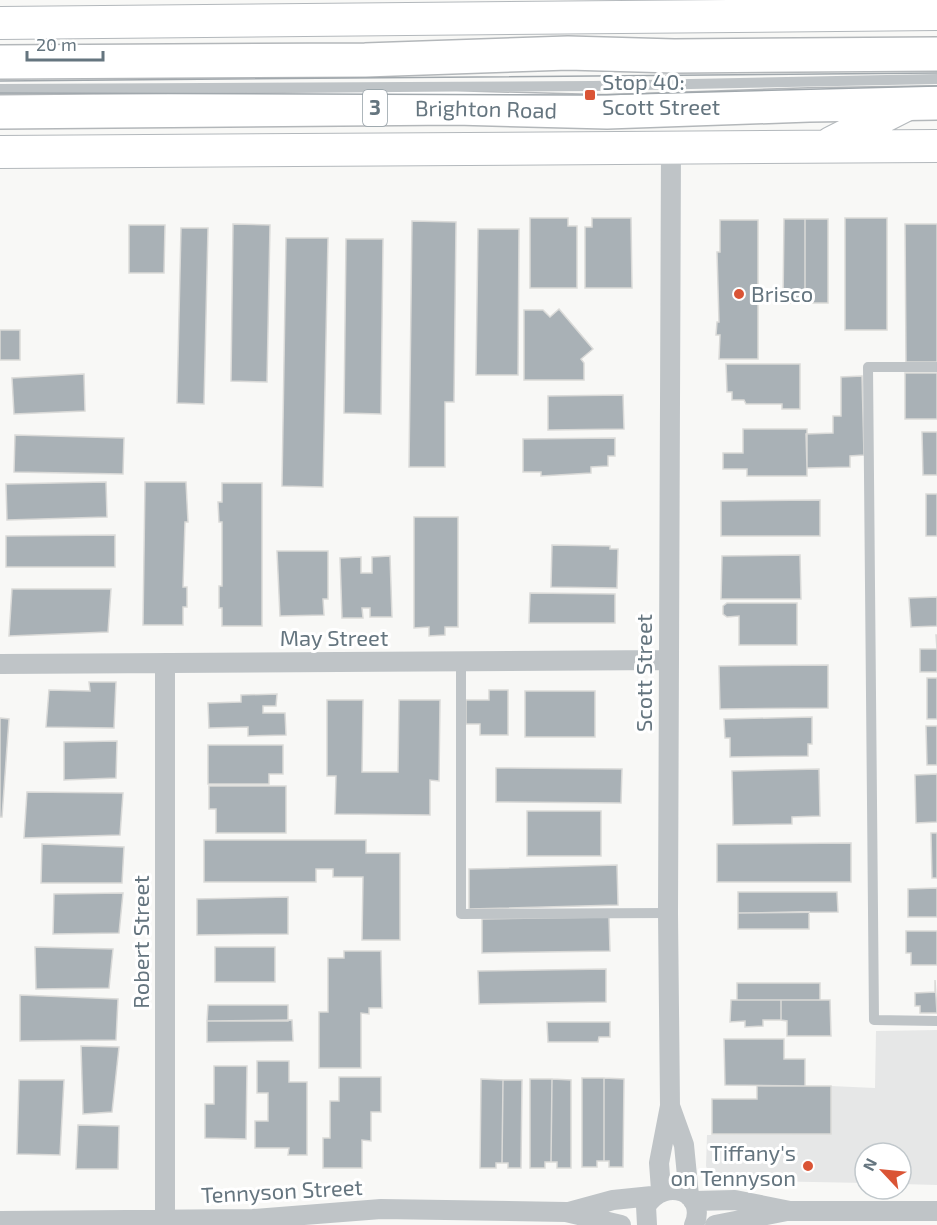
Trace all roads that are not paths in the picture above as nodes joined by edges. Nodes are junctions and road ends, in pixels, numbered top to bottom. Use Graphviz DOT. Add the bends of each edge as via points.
graph roads {
  1 [pos="347,11"];
  2 [pos="937,14"];
  3 [pos="0,23"];
  4 [pos="0,63"];
  5 [pos="926,76"];
  6 [pos="165,87"];
  7 [pos="0,88"];
  8 [pos="275,109"];
  9 [pos="0,112"];
  10 [pos="937,146"];
  11 [pos="822,147"];
  12 [pos="670,148"];
  13 [pos="359,150"];
  14 [pos="111,151"];
  15 [pos="0,152"];
  16 [pos="937,367"];
  17 [pos="668,660"];
  18 [pos="461,662"];
  19 [pos="165,663"];
  20 [pos="0,664"];
  21 [pos="668,913"];
  22 [pos="937,1021"];
  23 [pos="670,1106"];
  24 [pos="657,1193"];
  25 [pos="691,1198"];
  26 [pos="790,1210"];
  27 [pos="937,1210"];
  28 [pos="566,1212"];
  29 [pos="332,1219"];
  30 [pos="0,1221"];
  31 [pos="165,1222"];
  32 [pos="621,1225"];
  33 [pos="647,1225"];
  34 [pos="694,1225"];
  35 [pos="716,1225"];
  1 -- 2 [label="main road" via="603,18"];
  1 -- 3 [label="main road"];
  4 -- 6 [label="highway, Brighton Road / 3"];
  5 -- 6 [label="highway, Brighton Road / 3" via="674,56 567,53 364,60"];
  5 -- 8 [label="highway, Brighton Road / 3" via="809,105 607,112"];
  5 -- 11 [label="main road"];
  6 -- 7 [label="lane"];
  6 -- 8 [label="highway, Brighton Road / 3"];
  6 -- 9 [label="highway, Brighton Road / 3"];
  6 -- 14 [label="main road" via="158,121"];
  8 -- 13 [label="main road"];
  10 -- 11 [label="main road, Brighton Road"];
  11 -- 12 [label="main road, Brighton Road"];
  12 -- 13 [label="main road, Brighton Road"];
  12 -- 17 [label="street, Scott Street"];
  13 -- 14 [label="main road, Brighton Road"];
  14 -- 15 [label="main road, Brighton Road"];
  16 -- 22 [label="lane" via="868,367 874,1020"];
  17 -- 18 [label="street, May Street"];
  17 -- 21 [label="street, Scott Street"];
  18 -- 19 [label="street, May Street"];
  18 -- 21 [label="lane" via="461,914"];
  19 -- 20 [label="street, May Street"];
  19 -- 31 [label="street, Robert Street"];
  21 -- 23 [label="street, Scott Street"];
  23 -- 24 [label="street"];
  23 -- 25 [label="street, Scott Street" via="684,1145"];
  24 -- 25 [label="street" via="676,1189"];
  24 -- 28 [label="street"];
  24 -- 33 [label="street" via="646,1206"];
  25 -- 26 [label="street" via="735,1200"];
  25 -- 34 [label="street, Scott Street" via="696,1210"];
  26 -- 27 [label="street"];
  26 -- 35 [label="street"];
  28 -- 29 [label="street, Tennyson Street" via="381,1209"];
  28 -- 32 [label="street"];
  29 -- 31 [label="street, Tennyson Street"];
  30 -- 31 [label="street, Tennyson Street"];
}
